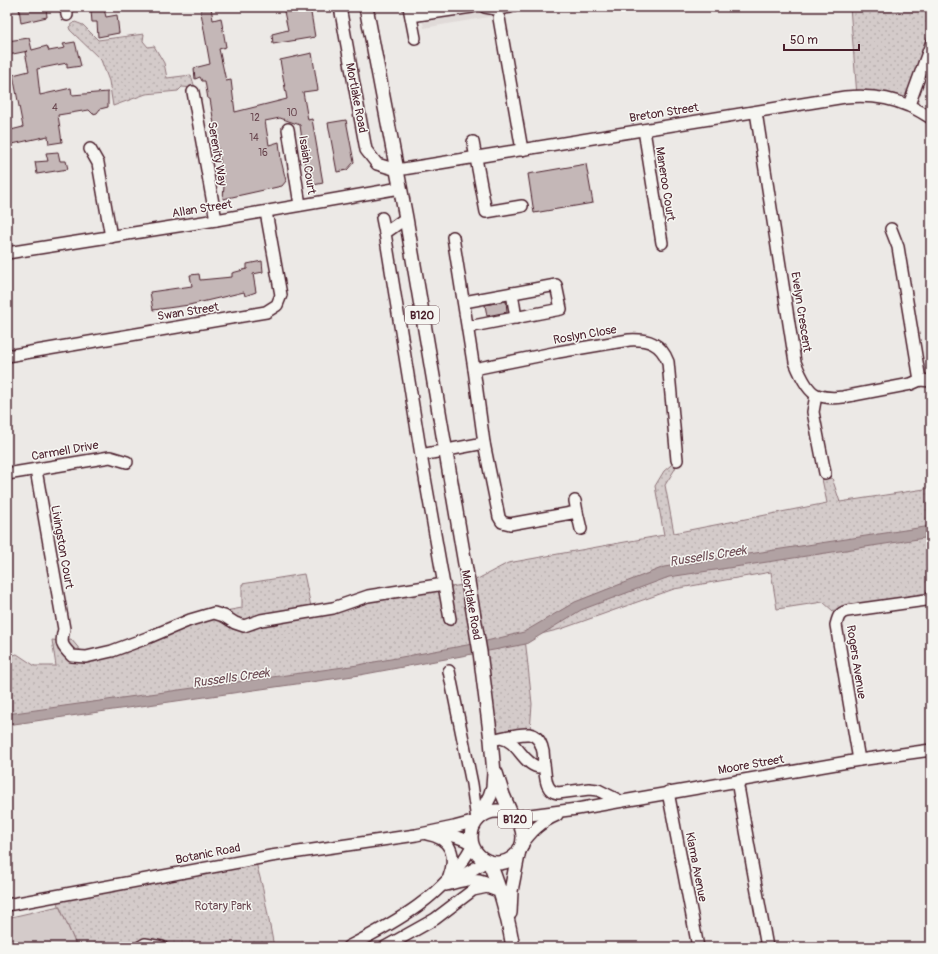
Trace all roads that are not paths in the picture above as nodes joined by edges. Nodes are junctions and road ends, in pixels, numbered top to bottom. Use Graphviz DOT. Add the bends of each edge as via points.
graph roads {
  1 [pos="340,7"];
  2 [pos="366,7"];
  3 [pos="472,7"];
  4 [pos="485,7"];
  5 [pos="511,7"];
  6 [pos="410,12"];
  7 [pos="499,18"];
  8 [pos="415,38"];
  9 [pos="931,44"];
  10 [pos="204,88"];
  11 [pos="909,105"];
  12 [pos="756,112"];
  13 [pos="931,118"];
  14 [pos="288,129"];
  15 [pos="644,130"];
  16 [pos="473,142"];
  17 [pos="90,149"];
  18 [pos="522,150"];
  19 [pos="476,158"];
  20 [pos="397,170"];
  21 [pos="400,188"];
  22 [pos="300,205"];
  23 [pos="522,206"];
  24 [pos="266,212"];
  25 [pos="382,218"];
  26 [pos="406,218"];
  27 [pos="216,220"];
  28 [pos="891,229"];
  29 [pos="385,233"];
  30 [pos="111,237"];
  31 [pos="453,237"];
  32 [pos="662,243"];
  33 [pos="7,253"];
  34 [pos="512,293"];
  35 [pos="464,302"];
  36 [pos="516,318"];
  37 [pos="468,327"];
  38 [pos="7,356"];
  39 [pos="474,369"];
  40 [pos="926,380"];
  41 [pos="816,395"];
  42 [pos="484,443"];
  43 [pos="445,450"];
  44 [pos="421,455"];
  45 [pos="677,460"];
  46 [pos="127,462"];
  47 [pos="36,470"];
  48 [pos="824,472"];
  49 [pos="7,474"];
  50 [pos="581,529"];
  51 [pos="444,584"];
  52 [pos="931,598"];
  53 [pos="450,619"];
  54 [pos="449,671"];
  55 [pos="496,739"];
  56 [pos="931,750"];
  57 [pos="859,760"];
  58 [pos="494,761"];
  59 [pos="538,764"];
  60 [pos="737,781"];
  61 [pos="668,792"];
  62 [pos="620,801"];
  63 [pos="577,809"];
  64 [pos="513,817"];
  65 [pos="477,820"];
  66 [pos="427,834"];
  67 [pos="416,835"];
  68 [pos="472,845"];
  69 [pos="520,848"];
  70 [pos="488,861"];
  71 [pos="444,885"];
  72 [pos="495,890"];
  73 [pos="7,905"];
  74 [pos="504,906"];
  75 [pos="510,926"];
  76 [pos="140,947"];
  77 [pos="162,947"];
  78 [pos="348,947"];
  79 [pos="385,947"];
  80 [pos="513,947"];
  81 [pos="698,947"];
  82 [pos="767,947"];
  1 -- 20 [label="street, Mortlake Road" via="366,150 377,164"];
  2 -- 20 [label="main road, Mortlake Road / B120"];
  3 -- 6 [label="street"];
  4 -- 5 [label="street"];
  6 -- 8 [label="street"];
  7 -- 18 [label="street"];
  9 -- 11 [label="street"];
  10 -- 27 [label="street, Serenity Way" via="191,91"];
  11 -- 12 [label="street, Breton Street" via="864,96"];
  11 -- 13 [label="street, Breton Street"];
  12 -- 15 [label="street, Breton Street"];
  12 -- 41 [label="street, Evelyn Crescent" via="795,362 801,378"];
  14 -- 22 [label="street, Isaiah Court"];
  15 -- 18 [label="street, Breton Street"];
  15 -- 32 [label="street, Maneroo Court"];
  16 -- 19 [label="street"];
  17 -- 30 [label="street" via="98,163"];
  18 -- 19 [label="street, Breton Street"];
  19 -- 20 [label="street, Breton Street"];
  19 -- 23 [label="street" via="486,212"];
  20 -- 21 [label="main road, Mortlake Road / B120"];
  21 -- 22 [label="street, Allan Street"];
  21 -- 26 [label="main road, Mortlake Road / B120"];
  22 -- 24 [label="street, Allan Street"];
  24 -- 27 [label="street, Allan Street"];
  24 -- 38 [label="street, Swan Street" via="281,295 277,305 266,312"];
  25 -- 29 [label="street, Mortlake Road"];
  26 -- 29 [label="street"];
  26 -- 43 [label="main road, Mortlake Road / B120"];
  27 -- 30 [label="street, Allan Street"];
  28 -- 40 [label="street" via="898,248"];
  29 -- 44 [label="street, Mortlake Road"];
  30 -- 33 [label="street, Allan Street"];
  31 -- 35 [label="street"];
  34 -- 35 [label="street"];
  34 -- 36 [label="street"];
  34 -- 36 [label="street" via="556,285 561,309"];
  35 -- 37 [label="street"];
  36 -- 37 [label="street"];
  37 -- 39 [label="street"];
  39 -- 42 [label="street"];
  39 -- 45 [label="street, Roslyn Close" via="629,340 648,342 664,352 668,362"];
  40 -- 41 [label="street" via="843,398"];
  41 -- 48 [label="street" via="813,412"];
  42 -- 43 [label="street"];
  42 -- 50 [label="street" via="498,517 502,522 513,524 576,507"];
  43 -- 44 [label="street"];
  43 -- 55 [label="main road, Mortlake Road / B120"];
  44 -- 51 [label="street, Mortlake Road"];
  46 -- 47 [label="street, Carmell Drive" via="110,457"];
  47 -- 49 [label="street, Carmell Drive"];
  47 -- 51 [label="street, Livingston Court" via="64,629 61,641 72,656 86,657 112,651 214,613 244,626 261,620 333,608 368,596"];
  51 -- 53 [label="street, Mortlake Road"];
  52 -- 57 [label="street, Rogers Avenue" via="841,612 838,617 836,625"];
  54 -- 65 [label="street"];
  55 -- 58 [label="main road, Mortlake Road / B120"];
  55 -- 59 [label="street" via="511,742 525,759"];
  55 -- 59 [label="street" via="533,736 540,744"];
  56 -- 57 [label="street, Moore Street"];
  57 -- 60 [label="street, Moore Street"];
  58 -- 64 [label="main road, Mortlake Road / B120" via="503,795"];
  58 -- 65 [label="main road, Mortlake Road / B120" via="493,786"];
  59 -- 62 [label="street" via="548,788 554,792 598,790"];
  60 -- 61 [label="street, Moore Street"];
  60 -- 82 [label="street"];
  61 -- 62 [label="street, Moore Street"];
  61 -- 81 [label="street, Kiama Avenue"];
  62 -- 63 [label="street, Moore Street"];
  63 -- 64 [label="street, Moore Street"];
  63 -- 69 [label="street, Moore Street" via="559,814 540,824 529,834"];
  64 -- 65 [label="main road, B120" via="495,811"];
  64 -- 69 [label="main road, B120" via="521,828 523,837"];
  65 -- 67 [label="street, Botanic Road"];
  65 -- 68 [label="main road, B120" via="471,833"];
  66 -- 67 [label="street, Botanic Road"];
  66 -- 68 [label="street, Botanic Road" via="454,836"];
  66 -- 71 [label="street" via="444,839 450,849 452,864"];
  67 -- 73 [label="street, Botanic Road" via="271,856"];
  68 -- 70 [label="main road, B120" via="477,854"];
  68 -- 71 [label="street" via="464,860"];
  69 -- 70 [label="main road" via="506,861"];
  69 -- 75 [label="main road, B120" via="511,891"];
  70 -- 71 [label="street"];
  70 -- 74 [label="main road, B120"];
  71 -- 72 [label="street" via="464,880 479,880 486,882"];
  71 -- 78 [label="street" via="409,913"];
  72 -- 74 [label="street"];
  72 -- 79 [label="street" via="487,887 473,890 435,919"];
  74 -- 75 [label="main road, B120"];
  75 -- 80 [label="main road, B120"];
  76 -- 77 [label="street" via="145,944"];
}
